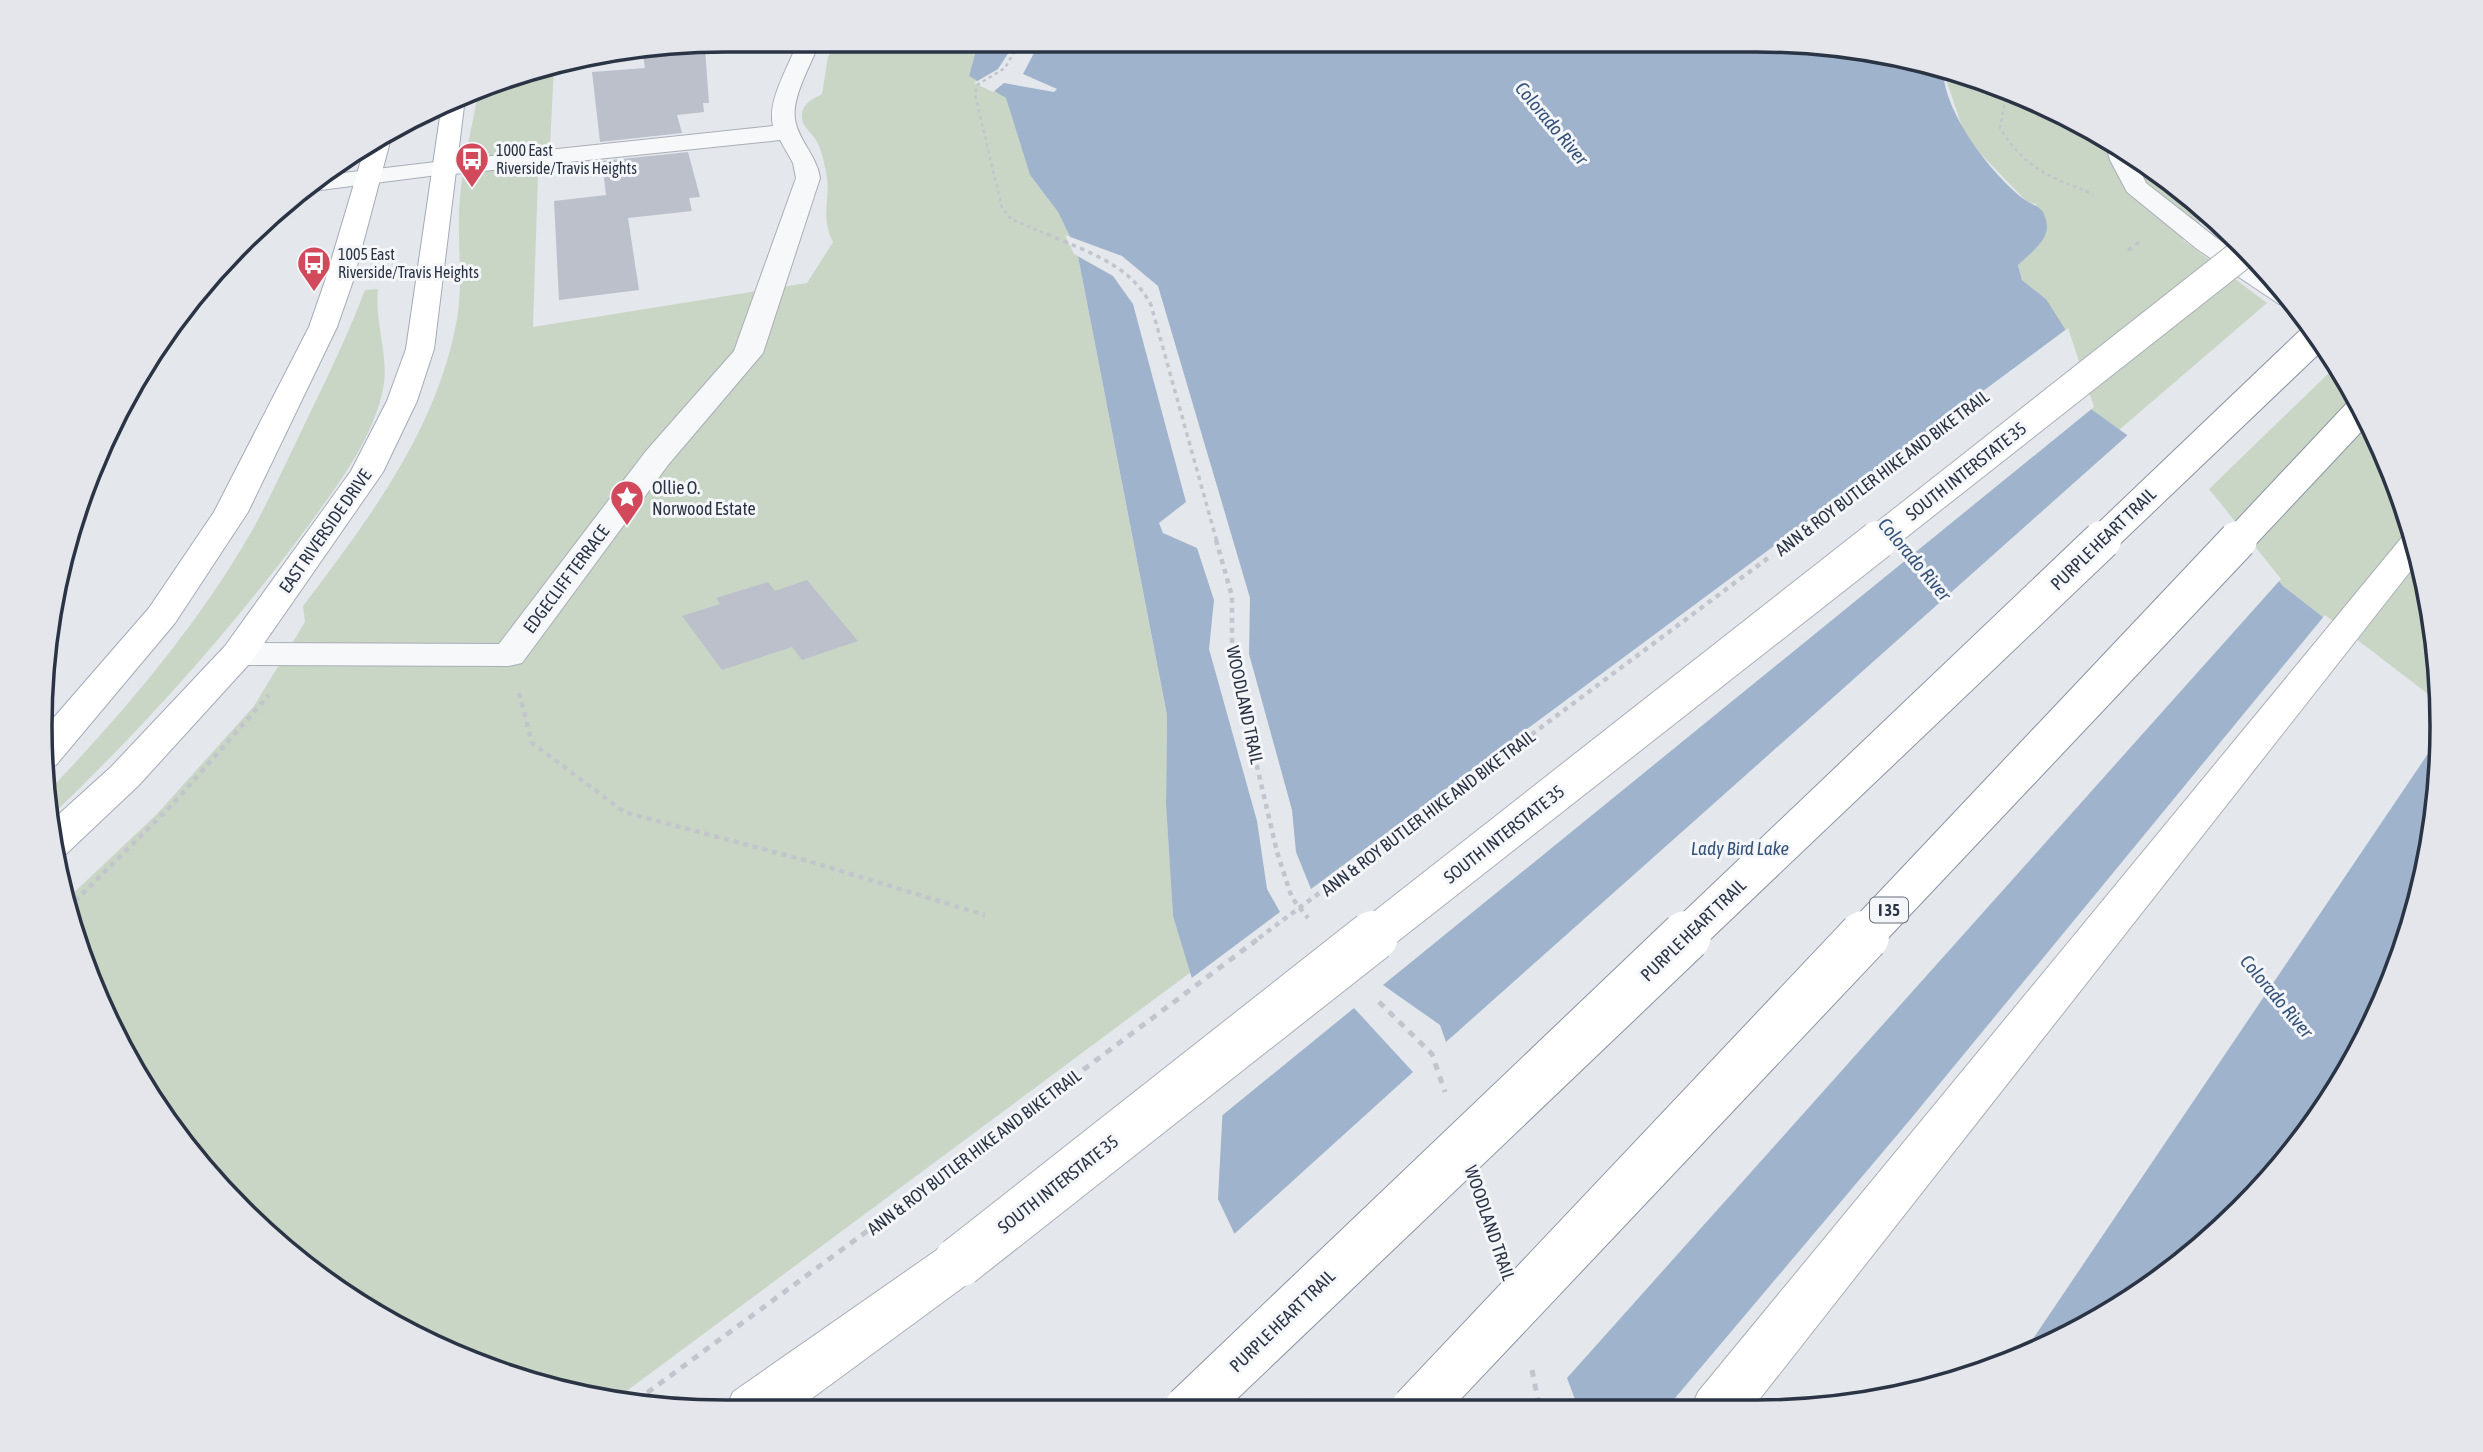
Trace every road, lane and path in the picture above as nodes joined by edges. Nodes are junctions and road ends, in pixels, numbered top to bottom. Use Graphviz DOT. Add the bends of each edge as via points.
graph roads {
  1 [pos="805,52"];
  2 [pos="1014,52"];
  3 [pos="2005,100"];
  4 [pos="452,111"];
  5 [pos="788,132"];
  6 [pos="375,152"];
  7 [pos="2122,161"];
  8 [pos="2028,167"];
  9 [pos="444,168"];
  10 [pos="368,178"];
  11 [pos="329,182"];
  12 [pos="2239,256"];
  13 [pos="2260,279"];
  14 [pos="2310,342"];
  15 [pos="2355,417"];
  16 [pos="1940,430"];
  17 [pos="1851,496"];
  18 [pos="2408,552"];
  19 [pos="1773,555"];
  20 [pos="238,654"];
  21 [pos="509,655"];
  22 [pos="270,694"];
  23 [pos="53,742"];
  24 [pos="61,835"];
  25 [pos="75,901"];
  26 [pos="985,915"];
  27 [pos="1317,928"];
  28 [pos="1375,999"];
  29 [pos="1445,1093"];
  30 [pos="1481,1198"];
  31 [pos="1499,1250"];
  32 [pos="1531,1368"];
  33 [pos="645,1395"];
  34 [pos="767,1400"];
  35 [pos="1199,1400"];
  36 [pos="1425,1400"];
  37 [pos="1538,1400"];
  38 [pos="1726,1400"];
  1 -- 5 [label="street, EDGECLIFF TERRACE" via="784,110"];
  2 -- 27 [label="path, WOODLAND TRAIL" via="1005,68 977,85 975,94 1002,208 1011,219 1116,264 1143,289 1151,305 1232,596 1232,659 1277,852 1292,898"];
  3 -- 8 [label="path" via="2000,128"];
  4 -- 9 [label="main road, EAST RIVERSIDE DRIVE"];
  5 -- 9 [label="street"];
  5 -- 21 [label="street, EDGECLIFF TERRACE" via="804,156 808,178 748,353 657,458"];
  6 -- 10 [label="main road"];
  7 -- 13 [label="street" via="2136,187 2195,236"];
  9 -- 10 [label="street"];
  9 -- 20 [label="main road, EAST RIVERSIDE DRIVE" via="420,349 402,401 367,472"];
  10 -- 11 [label="street"];
  10 -- 23 [label="main road" via="323,327 231,512 162,615"];
  12 -- 34 [label="main road, SOUTH INTERSTATE 35, bridge" via="959,1262"];
  14 -- 35 [label="main road, PURPLE HEART TRAIL, bridge"];
  15 -- 36 [label="main road, I 35, bridge"];
  16 -- 17 [label="path, ANN & ROY BUTLER HIKE AND BIKE TRAIL, bridge"];
  18 -- 38 [label="main road"];
  19 -- 33 [label="path, ANN & ROY BUTLER HIKE AND BIKE TRAIL, bridge"];
  20 -- 21 [label="street"];
  20 -- 24 [label="main road, EAST RIVERSIDE DRIVE" via="125,776"];
  21 -- 26 [label="path" via="532,743 624,812"];
  22 -- 25 [label="path" via="172,806"];
  28 -- 29 [label="path" via="1432,1054"];
  30 -- 31 [label="path, WOODLAND TRAIL"];
  32 -- 37 [label="path"];
}
